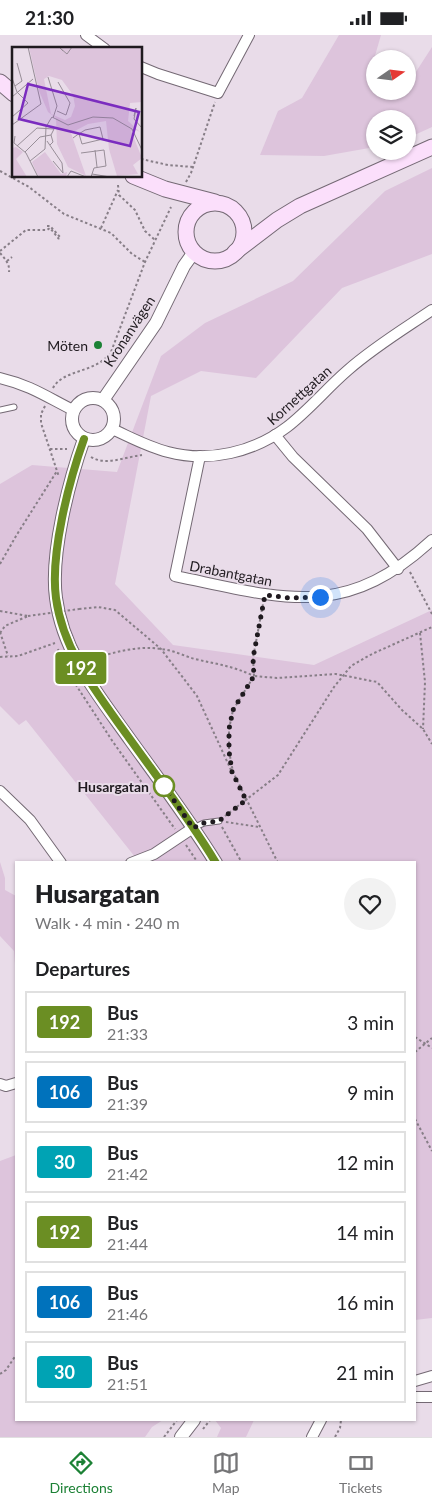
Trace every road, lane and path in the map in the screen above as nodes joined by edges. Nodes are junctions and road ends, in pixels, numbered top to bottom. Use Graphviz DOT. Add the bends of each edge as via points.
graph roads {
  1 [pos="86,35"];
  2 [pos="250,35"];
  3 [pos="102,47"];
  4 [pos="142,67"];
  5 [pos="0,82"];
  6 [pos="12,92"];
  7 [pos="218,93"];
  8 [pos="432,147"];
  9 [pos="142,159"];
  10 [pos="193,167"];
  11 [pos="0,171"];
  12 [pos="135,177"];
  13 [pos="147,183"];
  14 [pos="118,185"];
  15 [pos="183,187"];
  16 [pos="118,190"];
  17 [pos="218,203"];
  18 [pos="306,203"];
  19 [pos="171,207"];
  20 [pos="237,213"];
  21 [pos="46,226"];
  22 [pos="102,228"];
  23 [pos="186,229"];
  24 [pos="155,240"];
  25 [pos="0,252"];
  26 [pos="194,252"];
  27 [pos="235,253"];
  28 [pos="12,257"];
  29 [pos="7,261"];
  30 [pos="146,262"];
  31 [pos="9,272"];
  32 [pos="432,310"];
  33 [pos="0,378"];
  34 [pos="48,398"];
  35 [pos="102,400"];
  36 [pos="14,407"];
  37 [pos="0,409"];
  38 [pos="73,410"];
  39 [pos="112,429"];
  40 [pos="275,435"];
  41 [pos="84,439"];
  42 [pos="50,449"];
  43 [pos="79,451"];
  44 [pos="146,455"];
  45 [pos="200,456"];
  46 [pos="57,471"];
  47 [pos="61,482"];
  48 [pos="432,540"];
  49 [pos="0,564"];
  50 [pos="402,566"];
  51 [pos="265,595"];
  52 [pos="0,611"];
  53 [pos="49,613"];
  54 [pos="432,614"];
  55 [pos="28,616"];
  56 [pos="50,621"];
  57 [pos="432,627"];
  58 [pos="0,632"];
  59 [pos="420,633"];
  60 [pos="161,649"];
  61 [pos="8,656"];
  62 [pos="0,657"];
  63 [pos="78,663"];
  64 [pos="64,665"];
  65 [pos="254,676"];
  66 [pos="342,676"];
  67 [pos="423,729"];
  68 [pos="432,744"];
  69 [pos="232,772"];
  70 [pos="0,791"];
  71 [pos="246,800"];
  72 [pos="219,821"];
  73 [pos="259,827"];
  74 [pos="193,828"];
  75 [pos="181,837"];
  76 [pos="60,861"];
  77 [pos="137,861"];
  78 [pos="197,861"];
  79 [pos="215,861"];
  80 [pos="241,861"];
  81 [pos="277,861"];
  82 [pos="416,1038"];
  83 [pos="432,1038"];
  84 [pos="426,1044"];
  85 [pos="432,1048"];
  86 [pos="416,1051"];
  87 [pos="15,1083"];
  88 [pos="0,1084"];
  89 [pos="416,1121"];
  90 [pos="432,1151"];
  91 [pos="15,1356"];
  92 [pos="0,1374"];
  93 [pos="432,1376"];
  94 [pos="416,1381"];
  95 [pos="416,1397"];
  96 [pos="432,1397"];
  97 [pos="176,1421"];
  98 [pos="193,1421"];
  99 [pos="320,1421"];
  100 [pos="341,1421"];
  101 [pos="164,1437"];
  102 [pos="181,1437"];
  103 [pos="312,1437"];
  104 [pos="335,1437"];
  1 -- 3 [label="street"];
  2 -- 7 [label="street"];
  4 -- 7 [label="street"];
  5 -- 6 [label="main road"];
  7 -- 10 [label="path"];
  8 -- 18 [label="main road"];
  9 -- 10 [label="path"];
  10 -- 15 [label="path"];
  11 -- 22 [label="path" via="64,214"];
  12 -- 13 [label="main road"];
  13 -- 17 [label="main road"];
  13 -- 23 [label="main road" via="178,204"];
  14 -- 16 [label="path"];
  16 -- 22 [label="path"];
  16 -- 24 [label="path" via="120,197 137,213 146,233"];
  17 -- 20 [label="main road" via="228,205"];
  17 -- 23 [label="main road" via="208,203 195,210"];
  18 -- 20 [label="main road" via="264,220 249,220"];
  18 -- 27 [label="main road" via="277,220"];
  19 -- 24 [label="path"];
  20 -- 27 [label="main road" via="244,235"];
  21 -- 25 [label="path" via="50,226 60,239 50,227 47,230 26,230"];
  22 -- 30 [label="path"];
  23 -- 26 [label="main road" via="186,239"];
  24 -- 30 [label="path"];
  25 -- 29 [label="path"];
  26 -- 27 [label="main road" via="206,260 216,261"];
  26 -- 35 [label="street, Kronanvägen" via="156,323"];
  28 -- 29 [label="path"];
  29 -- 31 [label="path"];
  30 -- 34 [label="path" via="111,352 95,366 58,381"];
  32 -- 40 [label="street, Kornettgatan" via="356,363"];
  33 -- 34 [label="street" via="32,387"];
  34 -- 38 [label="street"];
  34 -- 42 [label="path" via="40,420"];
  35 -- 38 [label="street" via="84,400"];
  35 -- 39 [label="street" via="114,415"];
  36 -- 37 [label="lane"];
  38 -- 41 [label="street" via="73,428"];
  39 -- 41 [label="street" via="102,439"];
  39 -- 45 [label="street, Kornettgatan" via="170,453"];
  40 -- 45 [label="street, Kornettgatan" via="238,452"];
  40 -- 50 [label="street"];
  41 -- 43 [label="street"];
  42 -- 43 [label="path"];
  42 -- 46 [label="path"];
  43 -- 44 [label="path" via="105,461"];
  43 -- 63 [label="street" via="60,529 54,578 64,634"];
  45 -- 51 [label="street, Drabantgatan" via="176,576"];
  46 -- 47 [label="path"];
  46 -- 49 [label="path"];
  48 -- 50 [label="street, Drabantgatan"];
  50 -- 51 [label="street, Drabantgatan" via="373,583 337,594 302,598"];
  50 -- 54 [label="path"];
  51 -- 65 [label="path" via="253,658"];
  52 -- 55 [label="path"];
  53 -- 56 [label="path"];
  55 -- 58 [label="path"];
  55 -- 60 [label="path, bridge" via="98,607 115,610"];
  57 -- 59 [label="path"];
  58 -- 61 [label="path"];
  59 -- 66 [label="path" via="366,657"];
  59 -- 67 [label="path" via="425,682"];
  60 -- 63 [label="path" via="112,653"];
  60 -- 65 [label="path" via="236,668"];
  60 -- 69 [label="path" via="197,697"];
  61 -- 62 [label="path"];
  61 -- 64 [label="path" via="56,643"];
  63 -- 64 [label="path"];
  63 -- 74 [label="street"];
  64 -- 75 [label="path" via="113,742"];
  65 -- 66 [label="path"];
  65 -- 69 [label="path" via="232,712 229,751"];
  66 -- 67 [label="path" via="377,682"];
  66 -- 71 [label="path" via="278,775"];
  67 -- 68 [label="path"];
  69 -- 71 [label="path"];
  70 -- 76 [label="street" via="30,821"];
  71 -- 72 [label="path"];
  71 -- 73 [label="path"];
  72 -- 73 [label="path"];
  72 -- 74 [label="lane"];
  72 -- 80 [label="path"];
  73 -- 81 [label="path"];
  74 -- 75 [label="street"];
  74 -- 79 [label="street"];
  75 -- 77 [label="street"];
  75 -- 78 [label="path"];
  82 -- 84 [label="path"];
  83 -- 84 [label="path"];
  84 -- 85 [label="path"];
  84 -- 86 [label="path"];
  87 -- 88 [label="street"];
  89 -- 90 [label="path"];
  91 -- 92 [label="path"];
  93 -- 94 [label="street"];
  95 -- 96 [label="street"];
  97 -- 101 [label="path"];
  98 -- 102 [label="street"];
  99 -- 103 [label="street"];
  100 -- 104 [label="path"];
}
